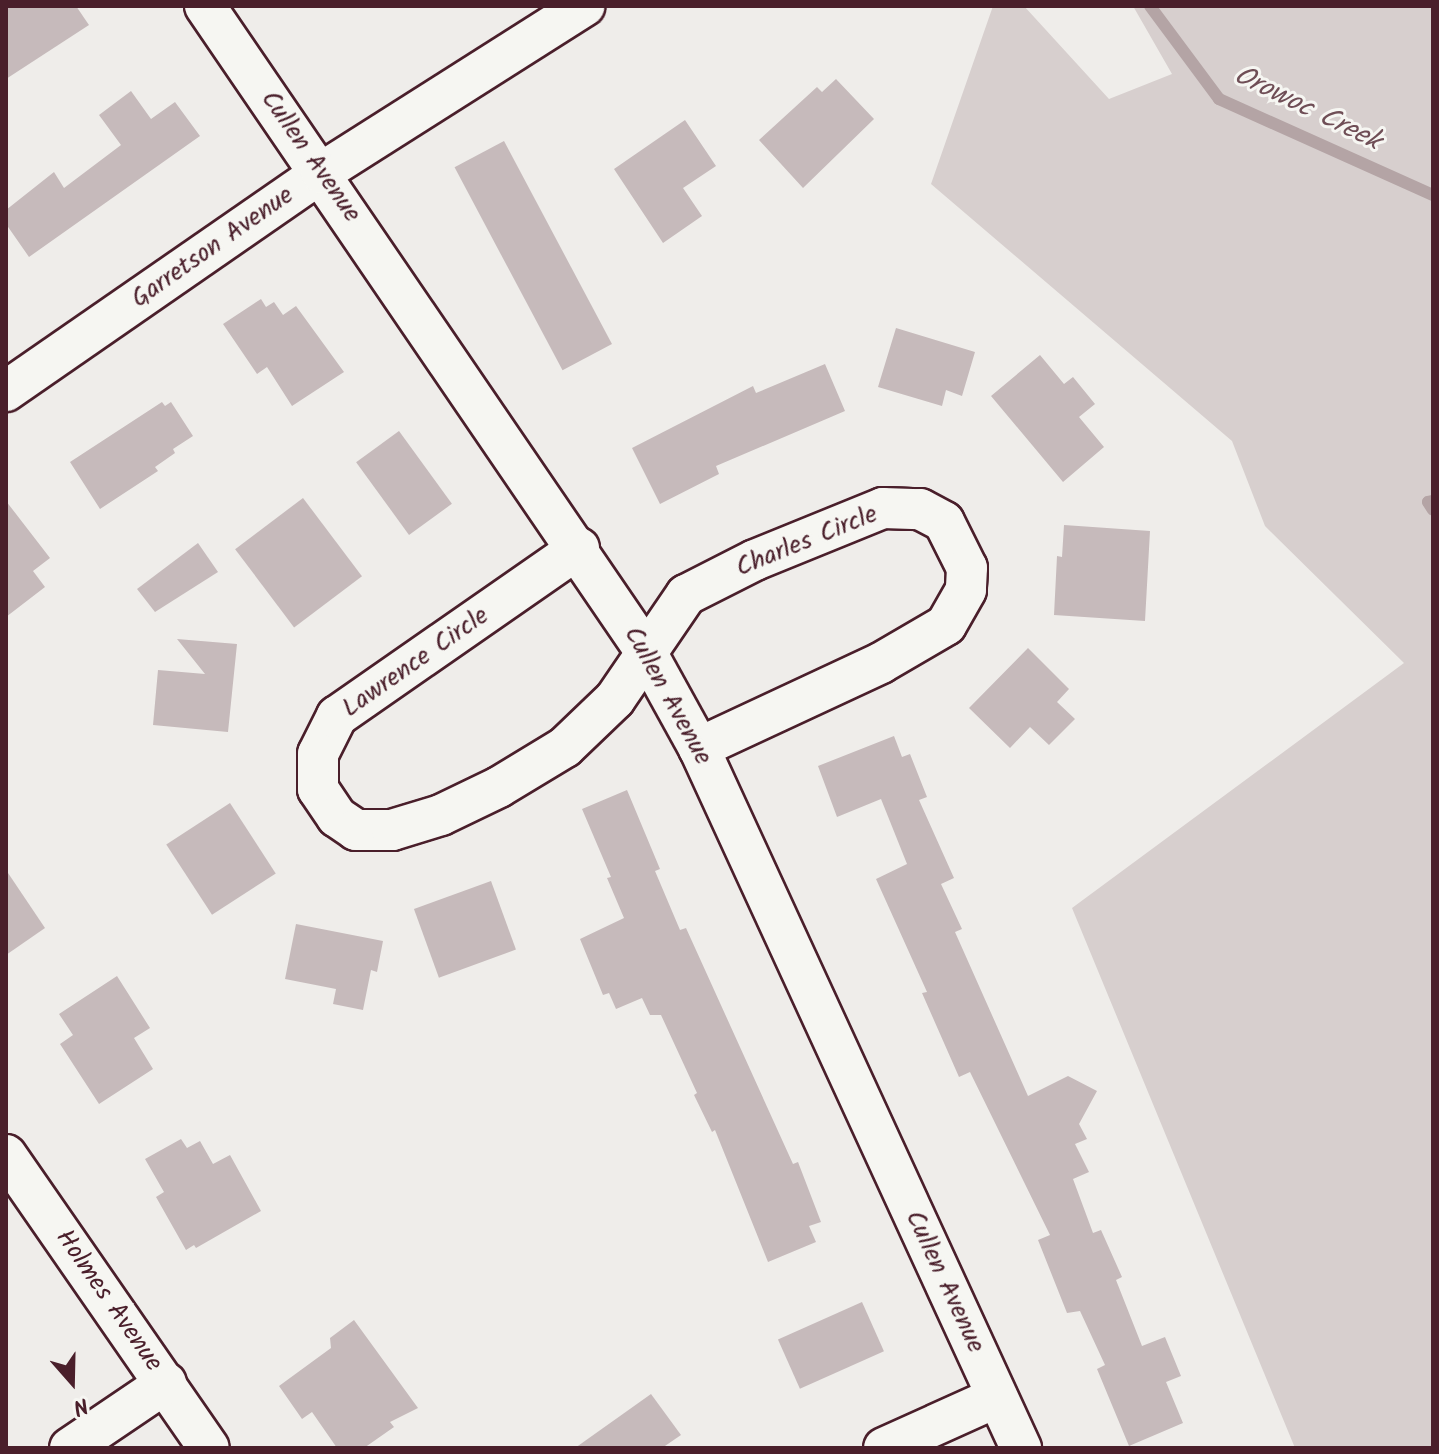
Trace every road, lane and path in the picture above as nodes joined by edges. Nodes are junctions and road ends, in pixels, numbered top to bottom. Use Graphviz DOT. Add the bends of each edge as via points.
graph roads {
  1 [pos="205,6"];
  2 [pos="584,6"];
  3 [pos="321,173"];
  4 [pos="6,391"];
  5 [pos="579,548"];
  6 [pos="646,652"];
  7 [pos="699,748"];
  8 [pos="6,1155"];
  9 [pos="166,1383"];
  10 [pos="997,1397"];
  11 [pos="70,1448"];
  12 [pos="209,1448"];
  13 [pos="884,1448"];
  14 [pos="1021,1448"];
  1 -- 3 [label="street, Cullen Avenue"];
  2 -- 3 [label="street, Garretson Avenue"];
  3 -- 4 [label="street, Garretson Avenue"];
  3 -- 5 [label="street, Cullen Avenue"];
  5 -- 6 [label="street, Cullen Avenue"];
  5 -- 6 [label="street, Lawrence Circle" via="337,716 318,754 318,789 330,808 356,830 392,830 441,815 499,787 565,747 615,699"];
  6 -- 7 [label="street, Cullen Avenue"];
  6 -- 7 [label="street, Charles Circle" via="686,595 755,560 883,508 920,509 944,522 967,568 966,590 946,625 867,670"];
  7 -- 10 [label="street, Cullen Avenue"];
  8 -- 9 [label="street, Holmes Avenue"];
  9 -- 11 [label="street"];
  9 -- 12 [label="street, Holmes Avenue"];
  10 -- 13 [label="street"];
  10 -- 14 [label="street, Cullen Avenue"];
}
